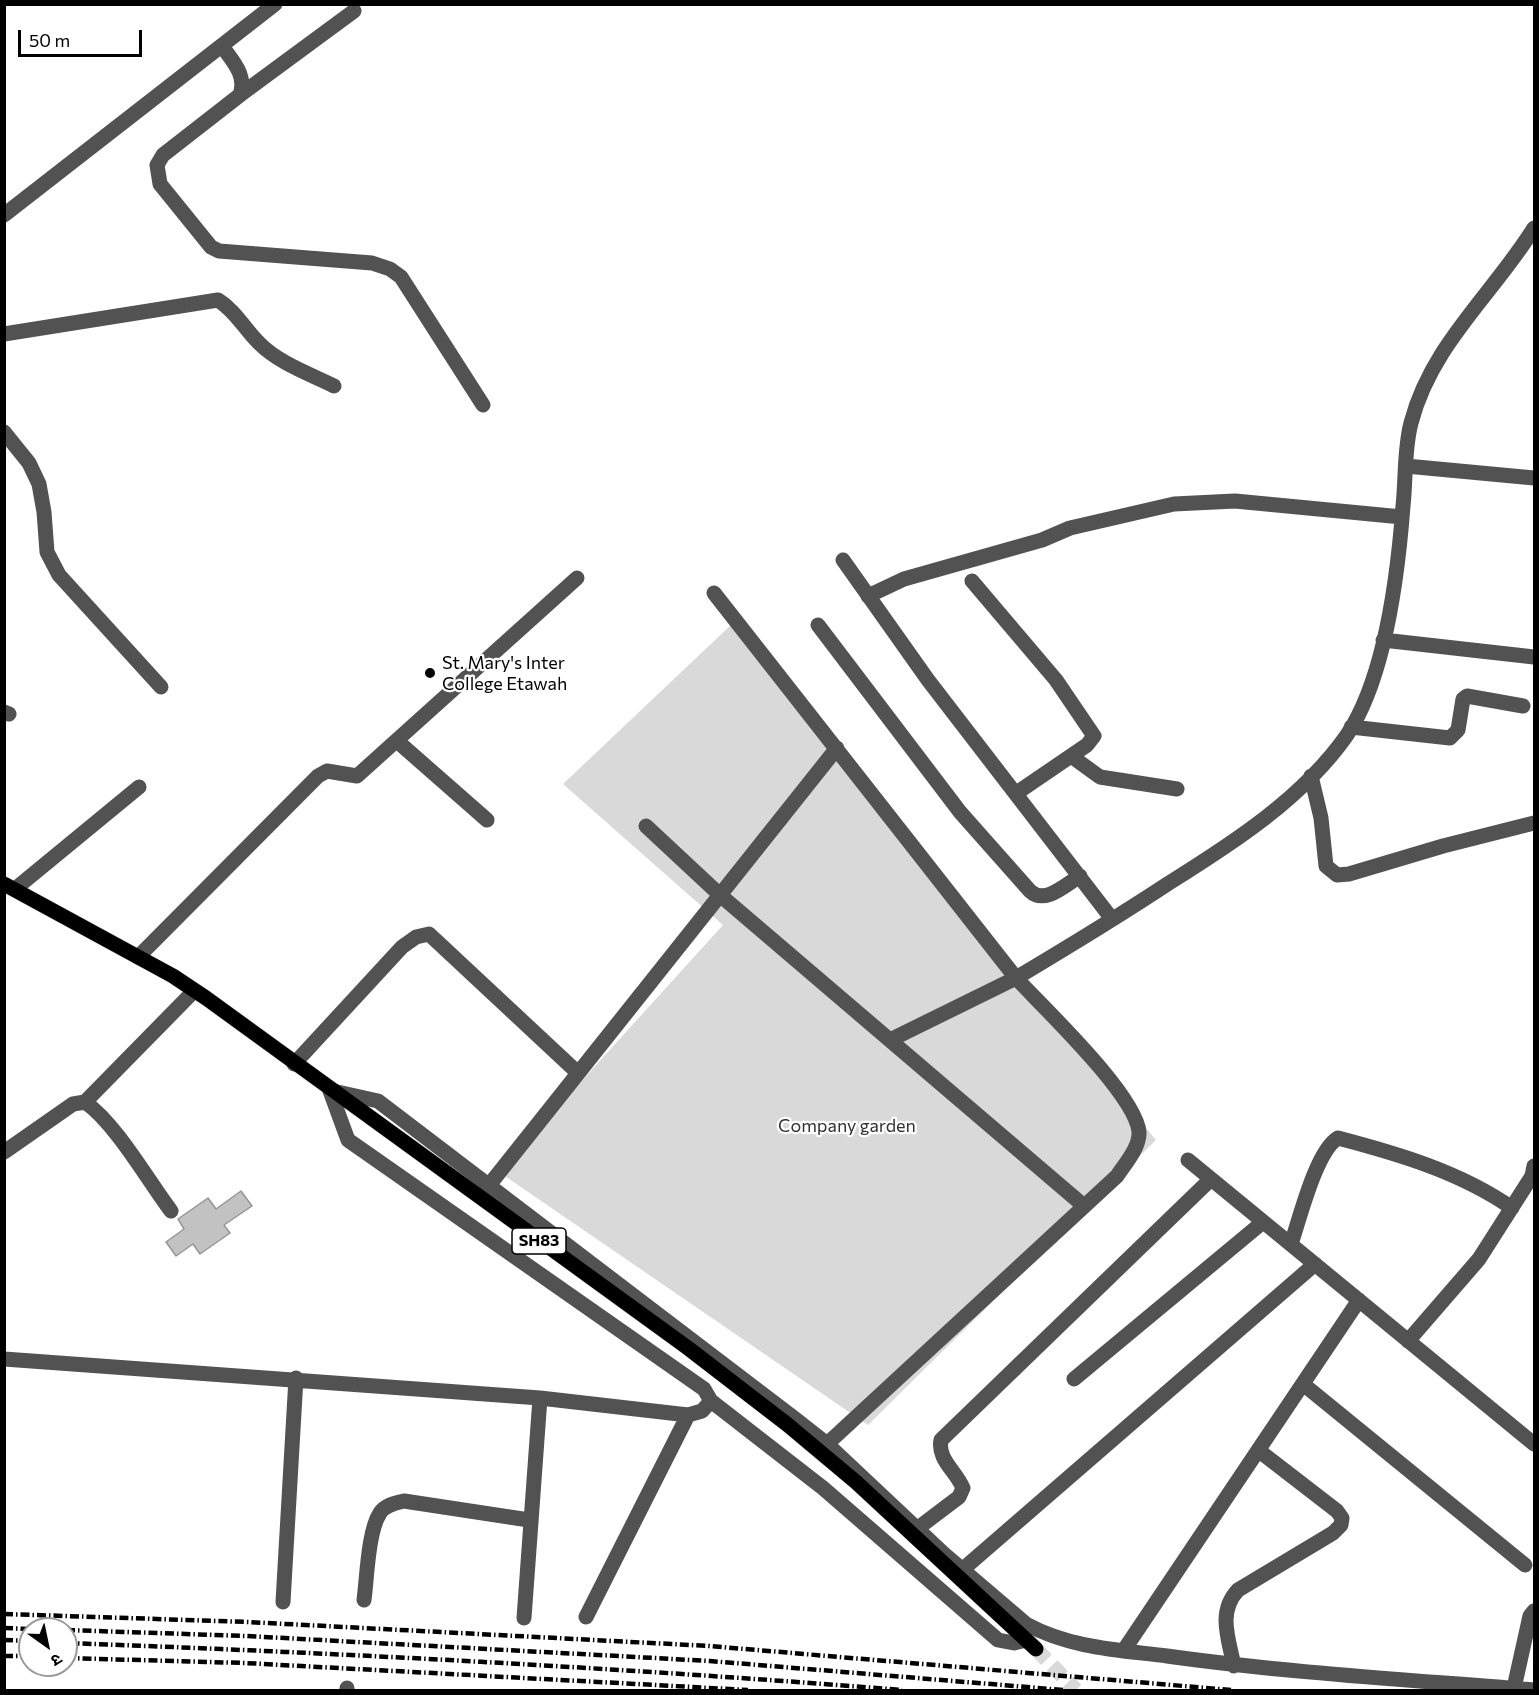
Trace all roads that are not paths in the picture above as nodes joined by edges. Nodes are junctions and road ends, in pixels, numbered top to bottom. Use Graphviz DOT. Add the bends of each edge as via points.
graph roads {
  1 [pos="274,4"];
  2 [pos="354,11"];
  3 [pos="222,46"];
  4 [pos="240,94"];
  5 [pos="4,215"];
  6 [pos="1534,228"];
  7 [pos="4,334"];
  8 [pos="334,386"];
  9 [pos="483,405"];
  10 [pos="4,432"];
  11 [pos="1406,466"];
  12 [pos="1534,478"];
  13 [pos="1402,517"];
  14 [pos="843,560"];
  15 [pos="577,578"];
  16 [pos="972,581"];
  17 [pos="714,593"];
  18 [pos="868,596"];
  19 [pos="818,625"];
  20 [pos="1383,640"];
  21 [pos="1534,657"];
  22 [pos="161,687"];
  23 [pos="1523,705"];
  24 [pos="1351,727"];
  25 [pos="397,741"];
  26 [pos="837,748"];
  27 [pos="1071,756"];
  28 [pos="1311,776"];
  29 [pos="139,787"];
  30 [pos="1177,789"];
  31 [pos="1018,792"];
  32 [pos="487,820"];
  33 [pos="1534,823"];
  34 [pos="646,826"];
  35 [pos="1080,876"];
  36 [pos="10,887"];
  37 [pos="720,895"];
  38 [pos="1112,919"];
  39 [pos="138,957"];
  40 [pos="1017,978"];
  41 [pos="194,991"];
  42 [pos="890,1040"];
  43 [pos="294,1064"];
  44 [pos="578,1073"];
  45 [pos="330,1091"];
  46 [pos="84,1102"];
  47 [pos="4,1152"];
  48 [pos="1188,1160"];
  49 [pos="1534,1166"];
  50 [pos="1211,1179"];
  51 [pos="490,1184"];
  52 [pos="1084,1206"];
  53 [pos="1512,1208"];
  54 [pos="171,1211"];
  55 [pos="1263,1222"];
  56 [pos="1291,1244"];
  57 [pos="1315,1264"];
  58 [pos="1359,1300"];
  59 [pos="1408,1341"];
  60 [pos="4,1359"];
  61 [pos="297,1378"];
  62 [pos="1074,1379"];
  63 [pos="1303,1384"];
  64 [pos="540,1398"];
  65 [pos="711,1401"];
  66 [pos="688,1415"];
  67 [pos="827,1444"];
  68 [pos="1534,1444"];
  69 [pos="1258,1450"];
  70 [pos="529,1520"];
  71 [pos="918,1528"];
  72 [pos="1525,1565"];
  73 [pos="962,1570"];
  74 [pos="364,1600"];
  75 [pos="283,1602"];
  76 [pos="1534,1611"];
  77 [pos="586,1617"];
  78 [pos="524,1618"];
  79 [pos="1031,1644"];
  80 [pos="1124,1650"];
  81 [pos="1234,1666"];
  82 [pos="1514,1688"];
  83 [pos="1534,1690"];
  1 -- 3 [label="street"];
  2 -- 4 [label="street"];
  3 -- 4 [label="street" via="242,76"];
  3 -- 5 [label="street"];
  4 -- 9 [label="street" via="163,155 157,165 160,184 211,247 219,251 372,263 390,269 401,277"];
  6 -- 11 [label="street" via="1437,361 1411,425"];
  7 -- 8 [label="street" via="218,300 228,306 261,346"];
  10 -- 22 [label="street" via="39,484 48,552 59,575"];
  11 -- 12 [label="street"];
  11 -- 13 [label="street"];
  13 -- 18 [label="street" via="1235,501 1174,504 1070,528 1042,540 904,579"];
  13 -- 20 [label="street" via="1396,578"];
  14 -- 18 [label="street"];
  15 -- 25 [label="street"];
  16 -- 27 [label="street" via="1056,680 1093,731 1093,739"];
  17 -- 26 [label="street"];
  18 -- 31 [label="street" via="928,680"];
  19 -- 35 [label="street" via="960,812 1030,891 1044,897"];
  20 -- 21 [label="street"];
  20 -- 24 [label="street" via="1366,696"];
  23 -- 24 [label="street" via="1467,696 1460,706 1458,730 1450,738"];
  24 -- 28 [label="street"];
  25 -- 32 [label="street"];
  25 -- 39 [label="street" via="357,776 327,771 318,776"];
  26 -- 37 [label="street"];
  26 -- 40 [label="street"];
  27 -- 30 [label="street" via="1100,777"];
  27 -- 31 [label="street"];
  28 -- 33 [label="street" via="1326,866 1337,875"];
  28 -- 38 [label="street" via="1257,824"];
  29 -- 36 [label="street"];
  31 -- 35 [label="street"];
  34 -- 37 [label="street"];
  35 -- 38 [label="street"];
  36 -- 39 [label="main road, SH83"];
  37 -- 42 [label="street"];
  37 -- 44 [label="street"];
  38 -- 40 [label="street"];
  39 -- 41 [label="main road, SH83"];
  40 -- 42 [label="street"];
  40 -- 52 [label="street" via="1116,1087 1131,1109 1139,1132 1132,1155 1117,1176"];
  41 -- 43 [label="main road, SH83"];
  41 -- 46 [label="street"];
  42 -- 52 [label="street"];
  43 -- 44 [label="street" via="402,947 429,934"];
  43 -- 45 [label="main road, SH83"];
  44 -- 51 [label="street"];
  45 -- 51 [label="street" via="378,1101"];
  45 -- 65 [label="street" via="348,1140 704,1389"];
  45 -- 79 [label="main road, SH83" via="679,1341 788,1425 856,1482"];
  46 -- 47 [label="street" via="73,1104"];
  46 -- 54 [label="street" via="108,1125"];
  48 -- 50 [label="street"];
  49 -- 53 [label="street"];
  50 -- 55 [label="street"];
  50 -- 71 [label="street" via="941,1440 942,1456 963,1488 959,1497"];
  51 -- 67 [label="street"];
  52 -- 67 [label="street"];
  53 -- 56 [label="street" via="1470,1182 1397,1153 1338,1138 1329,1143 1321,1160"];
  53 -- 59 [label="street" via="1479,1259"];
  55 -- 56 [label="street"];
  55 -- 62 [label="street"];
  56 -- 57 [label="street"];
  57 -- 58 [label="street"];
  57 -- 73 [label="street"];
  58 -- 59 [label="street"];
  58 -- 63 [label="street"];
  59 -- 68 [label="street"];
  60 -- 61 [label="street"];
  61 -- 64 [label="street"];
  61 -- 75 [label="street"];
  63 -- 69 [label="street"];
  63 -- 72 [label="street"];
  64 -- 66 [label="street"];
  64 -- 70 [label="street"];
  65 -- 66 [label="street" via="702,1411"];
  65 -- 79 [label="street" via="822,1488 998,1640"];
  66 -- 77 [label="street"];
  67 -- 71 [label="street"];
  69 -- 80 [label="street"];
  69 -- 81 [label="street" via="1342,1518 1333,1533 1230,1598 1225,1618"];
  70 -- 74 [label="street" via="404,1500 393,1503 381,1511 375,1523"];
  70 -- 78 [label="street"];
  71 -- 73 [label="street"];
  73 -- 80 [label="street" via="1041,1632 1078,1644"];
  76 -- 82 [label="street"];
  80 -- 81 [label="street"];
  81 -- 82 [label="street"];
  82 -- 83 [label="street"];
}
